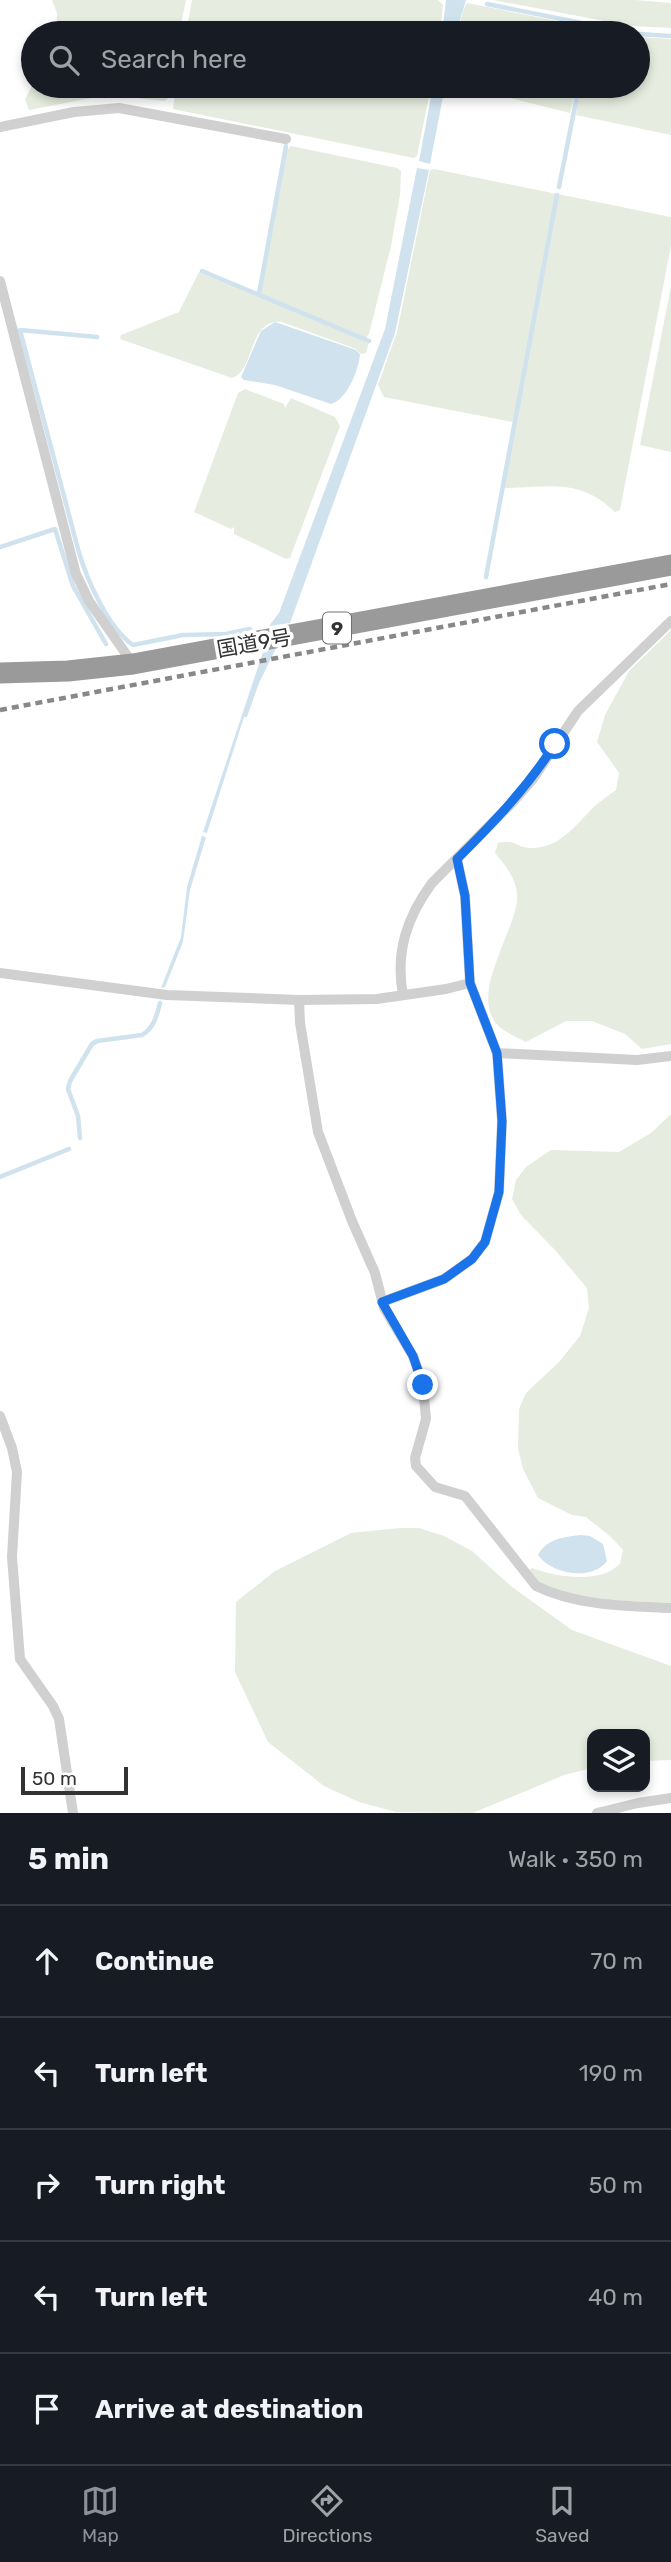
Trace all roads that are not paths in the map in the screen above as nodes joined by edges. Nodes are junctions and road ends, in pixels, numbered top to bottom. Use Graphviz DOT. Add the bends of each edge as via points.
graph roads {
  1 [pos="0,127"];
  2 [pos="286,139"];
  3 [pos="0,281"];
  4 [pos="671,565"];
  5 [pos="671,621"];
  6 [pos="133,664"];
  7 [pos="0,673"];
  8 [pos="457,859"];
  9 [pos="0,973"];
  10 [pos="470,983"];
  11 [pos="403,995"];
  12 [pos="299,1000"];
  13 [pos="497,1053"];
  14 [pos="671,1056"];
  15 [pos="382,1302"];
  16 [pos="0,1416"];
  17 [pos="671,1608"];
  18 [pos="671,1798"];
  19 [pos="73,1813"];
  20 [pos="597,1813"];
  1 -- 2 [label="street" via="119,108"];
  3 -- 6 [label="street" via="76,574"];
  4 -- 6 [label="highway, 国道9号 / 9"];
  5 -- 8 [label="street" via="578,711 533,779"];
  6 -- 7 [label="highway, 国道9号 / 9"];
  8 -- 10 [label="street" via="465,896"];
  8 -- 11 [label="street" via="432,883 407,926 400,960"];
  9 -- 12 [label="street" via="167,995"];
  10 -- 11 [label="street"];
  10 -- 13 [label="street"];
  11 -- 12 [label="street"];
  12 -- 15 [label="street" via="315,1123 371,1262"];
  13 -- 14 [label="street" via="637,1060"];
  13 -- 15 [label="street" via="502,1175 485,1242 453,1274"];
  15 -- 17 [label="street" via="413,1356 423,1385 426,1419 415,1463 427,1480 465,1496 536,1586 580,1601"];
  16 -- 19 [label="street" via="17,1472 12,1558 20,1659 60,1719"];
  18 -- 20 [label="street"];
}
